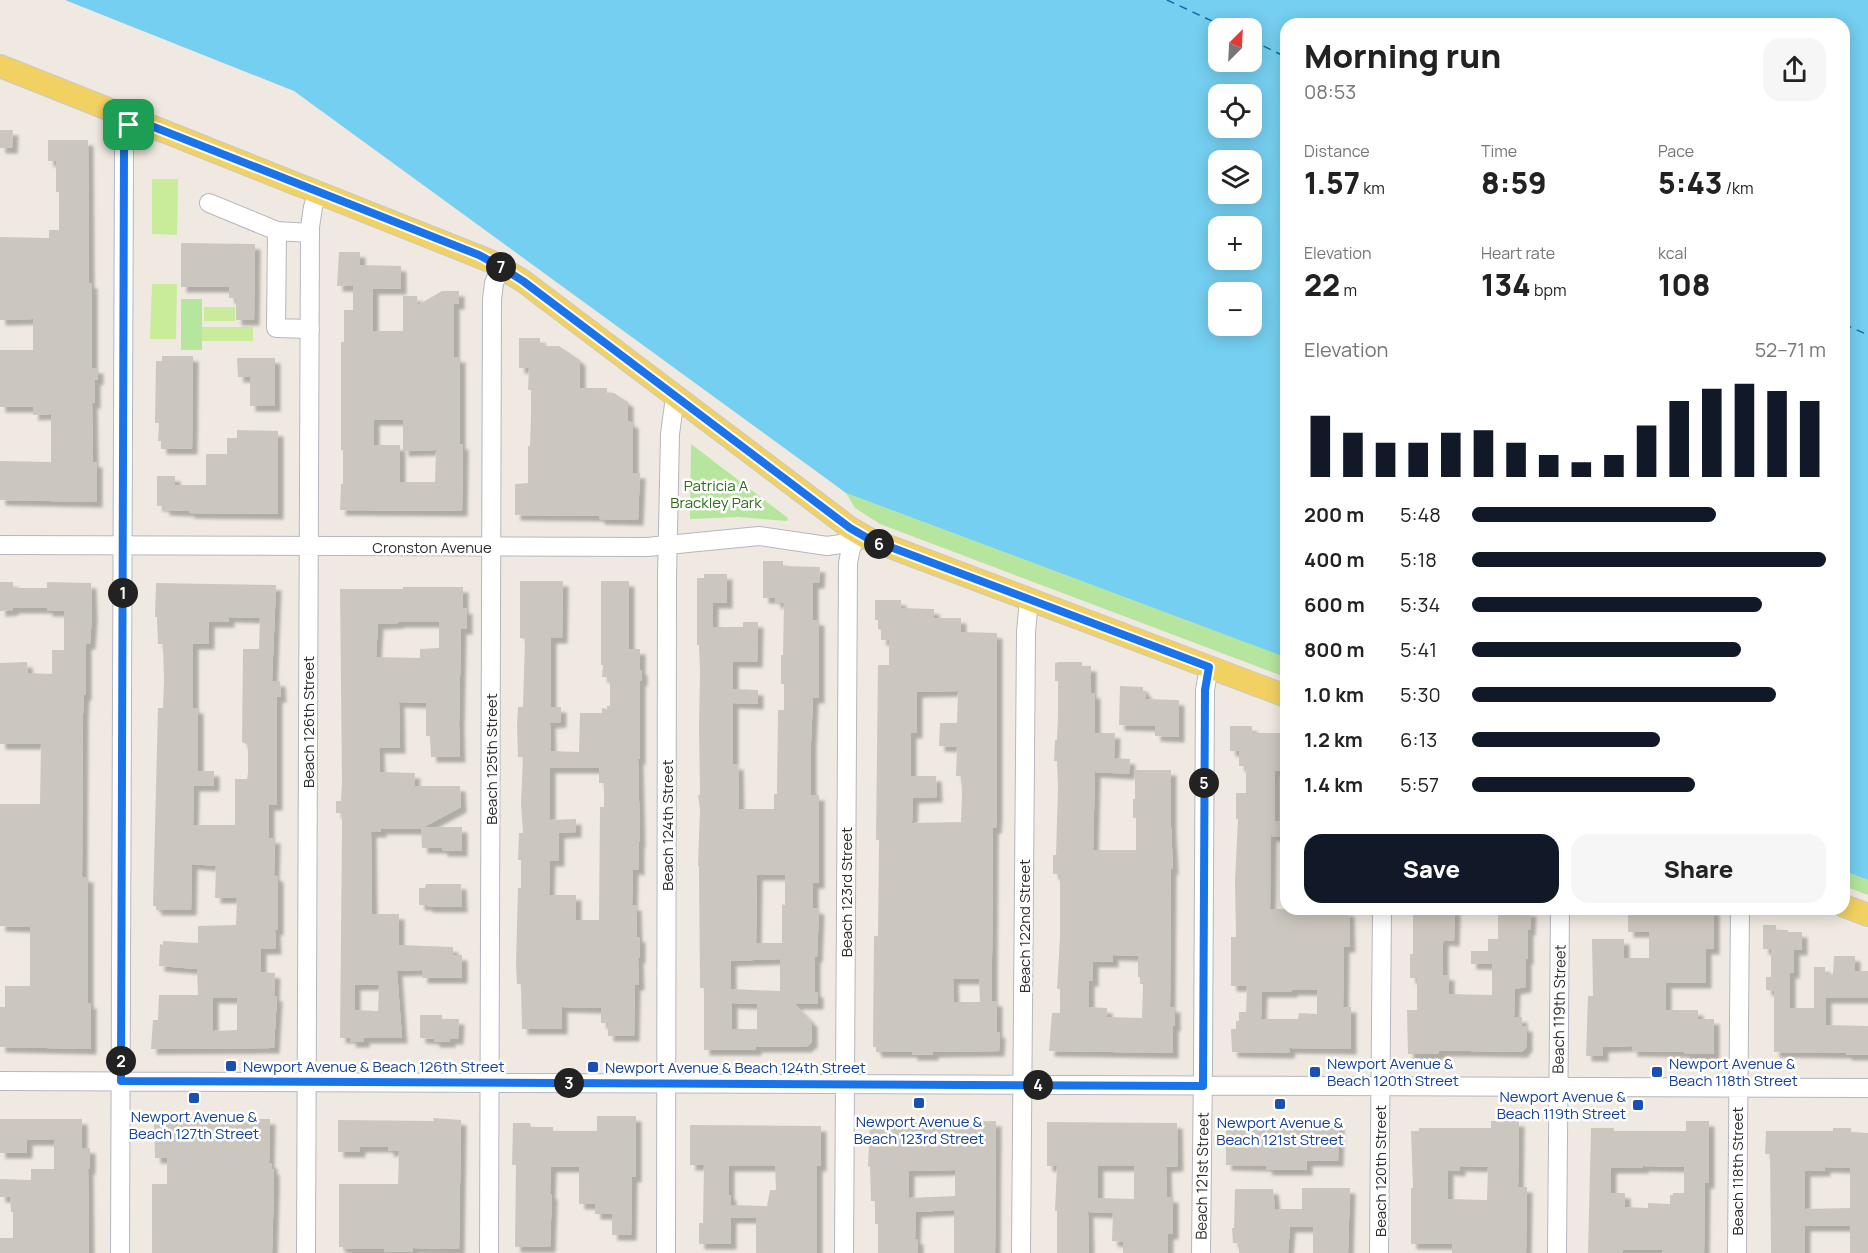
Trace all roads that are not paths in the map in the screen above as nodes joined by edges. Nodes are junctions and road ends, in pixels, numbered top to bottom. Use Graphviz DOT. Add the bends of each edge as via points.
graph roads {
  1 [pos="0,66"];
  2 [pos="131,118"];
  3 [pos="318,192"];
  4 [pos="209,203"];
  5 [pos="277,231"];
  6 [pos="310,233"];
  7 [pos="501,267"];
  8 [pos="310,329"];
  9 [pos="675,397"];
  10 [pos="859,534"];
  11 [pos="0,545"];
  12 [pos="124,545"];
  13 [pos="309,546"];
  14 [pos="668,546"];
  15 [pos="491,547"];
  16 [pos="1029,600"];
  17 [pos="1209,667"];
  18 [pos="1280,694"];
  19 [pos="1850,908"];
  20 [pos="1382,915"];
  21 [pos="1560,915"];
  22 [pos="1740,915"];
  23 [pos="1868,915"];
  24 [pos="0,1081"];
  25 [pos="121,1081"];
  26 [pos="307,1082"];
  27 [pos="489,1083"];
  28 [pos="667,1083"];
  29 [pos="845,1084"];
  30 [pos="1023,1085"];
  31 [pos="1203,1086"];
  32 [pos="1380,1086"];
  33 [pos="1558,1087"];
  34 [pos="1737,1088"];
  35 [pos="1868,1088"];
  36 [pos="120,1253"];
  37 [pos="306,1253"];
  38 [pos="489,1253"];
  39 [pos="666,1253"];
  40 [pos="844,1253"];
  41 [pos="1021,1253"];
  42 [pos="1201,1253"];
  43 [pos="1379,1253"];
  44 [pos="1557,1253"];
  45 [pos="1737,1253"];
  1 -- 2 [label="main road"];
  2 -- 3 [label="main road"];
  2 -- 12 [label="street" via="124,150"];
  3 -- 6 [label="street, Beach 126th Street"];
  3 -- 7 [label="main road"];
  4 -- 5 [label="street"];
  5 -- 6 [label="street"];
  5 -- 8 [label="street" via="276,328"];
  6 -- 8 [label="street, Beach 126th Street"];
  7 -- 9 [label="main road"];
  7 -- 15 [label="street, Beach 125th Street" via="492,299"];
  8 -- 13 [label="street, Beach 126th Street"];
  9 -- 10 [label="main road"];
  9 -- 14 [label="street, Beach 124th Street" via="670,434"];
  10 -- 14 [label="street, Cronston Avenue" via="834,545 759,536"];
  10 -- 16 [label="main road"];
  10 -- 29 [label="street, Beach 123rd Street" via="848,563"];
  11 -- 12 [label="street, Cronston Avenue"];
  12 -- 13 [label="street, Cronston Avenue"];
  12 -- 25 [label="street"];
  13 -- 15 [label="street, Cronston Avenue"];
  13 -- 26 [label="street, Beach 126th Street"];
  14 -- 15 [label="street, Cronston Avenue"];
  14 -- 28 [label="street, Beach 124th Street"];
  15 -- 27 [label="street, Beach 125th Street"];
  16 -- 17 [label="main road"];
  16 -- 30 [label="street, Beach 122nd Street"];
  17 -- 18 [label="main road"];
  17 -- 31 [label="street, Beach 121st Street" via="1205,690"];
  19 -- 23 [label="main road"];
  20 -- 32 [label="street, Beach 120th Street"];
  21 -- 33 [label="street, Beach 119th Street"];
  22 -- 34 [label="street, Beach 118th Street"];
  24 -- 25 [label="street"];
  25 -- 26 [label="street"];
  25 -- 36 [label="street"];
  26 -- 27 [label="street"];
  26 -- 37 [label="street, Beach 126th Street"];
  27 -- 28 [label="street"];
  27 -- 38 [label="street, Beach 125th Street"];
  28 -- 29 [label="street"];
  28 -- 39 [label="street, Beach 124th Street"];
  29 -- 30 [label="street"];
  29 -- 40 [label="street, Beach 123rd Street"];
  30 -- 31 [label="street"];
  30 -- 41 [label="street, Beach 122nd Street"];
  31 -- 32 [label="street"];
  31 -- 42 [label="street, Beach 121st Street"];
  32 -- 33 [label="street"];
  32 -- 43 [label="street, Beach 120th Street"];
  33 -- 34 [label="street"];
  33 -- 44 [label="street, Beach 119th Street"];
  34 -- 35 [label="street"];
  34 -- 45 [label="street, Beach 118th Street"];
}
